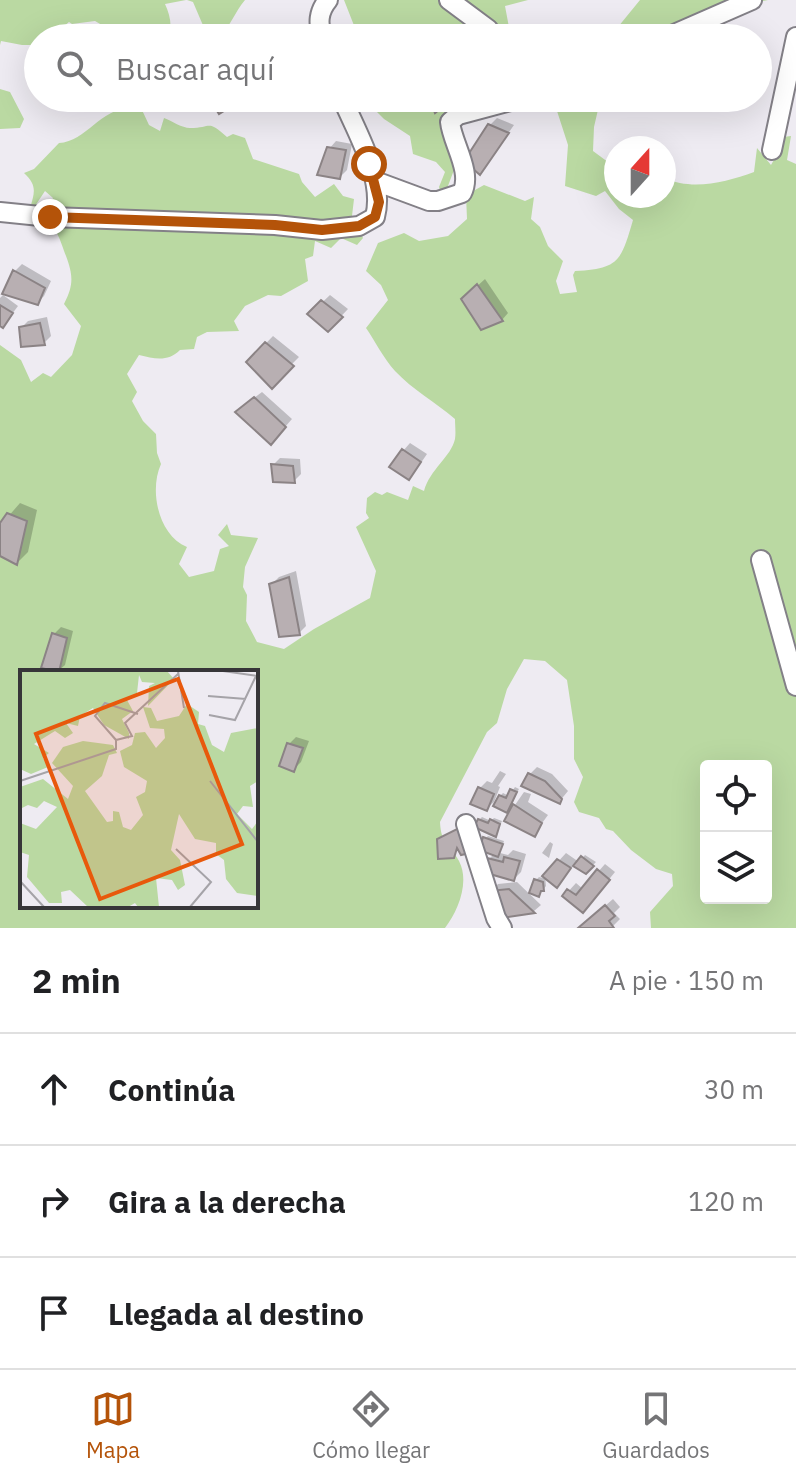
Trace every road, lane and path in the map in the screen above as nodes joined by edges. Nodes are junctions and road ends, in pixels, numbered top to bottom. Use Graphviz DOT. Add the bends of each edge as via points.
graph roads {
  1 [pos="328,0"];
  2 [pos="449,0"];
  3 [pos="752,0"];
  4 [pos="319,24"];
  5 [pos="481,24"];
  6 [pos="697,24"];
  7 [pos="796,37"];
  8 [pos="348,112"];
  9 [pos="469,112"];
  10 [pos="772,150"];
  11 [pos="375,181"];
  12 [pos="0,212"];
  13 [pos="761,560"];
  14 [pos="796,686"];
  15 [pos="466,824"];
  16 [pos="502,928"];
  1 -- 4 [label="street"];
  2 -- 5 [label="street"];
  3 -- 6 [label="street"];
  7 -- 10 [label="street"];
  8 -- 11 [label="street"];
  9 -- 11 [label="street" via="450,122 465,176 462,193 429,201"];
  11 -- 12 [label="street" via="375,217 359,226 322,230"];
  13 -- 14 [label="street"];
  15 -- 16 [label="street"];
}
